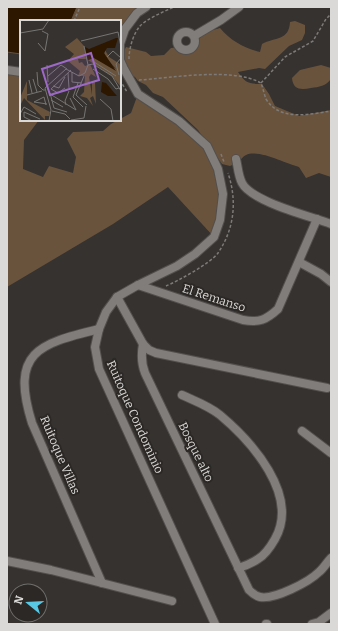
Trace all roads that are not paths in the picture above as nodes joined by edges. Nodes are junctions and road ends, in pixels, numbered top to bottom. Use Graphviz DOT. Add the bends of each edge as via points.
graph roads {
  1 [pos="146,7"];
  2 [pos="239,7"];
  3 [pos="194,36"];
  4 [pos="121,41"];
  5 [pos="124,68"];
  6 [pos="7,70"];
  7 [pos="20,72"];
  8 [pos="236,159"];
  9 [pos="317,219"];
  10 [pos="331,224"];
  11 [pos="299,262"];
  12 [pos="331,282"];
  13 [pos="138,285"];
  14 [pos="117,297"];
  15 [pos="99,329"];
  16 [pos="143,344"];
  17 [pos="327,388"];
  18 [pos="182,395"];
  19 [pos="302,431"];
  20 [pos="331,453"];
  21 [pos="331,558"];
  22 [pos="7,561"];
  23 [pos="238,568"];
  24 [pos="102,583"];
  25 [pos="172,601"];
  26 [pos="331,613"];
  27 [pos="215,624"];
  28 [pos="312,624"];
  1 -- 4 [label="street, Ruitoque Condominio" via="125,29"];
  2 -- 3 [label="street"];
  5 -- 13 [label="street, Ruitoque Condominio" via="138,94 179,121 206,146 218,169 223,194 220,220 214,237 177,266"];
  6 -- 7 [label="street"];
  8 -- 9 [label="street" via="242,184 252,192 265,201"];
  9 -- 10 [label="street"];
  9 -- 11 [label="street, El Remanso"];
  11 -- 12 [label="street" via="322,274"];
  11 -- 13 [label="street, El Remanso" via="278,309 271,316 253,322"];
  13 -- 14 [label="street, Ruitoque Condominio"];
  14 -- 15 [label="street, Ruitoque Condominio" via="106,312"];
  14 -- 16 [label="street"];
  15 -- 24 [label="street, Ruitoque Villas" via="48,345 35,354 28,363 25,384 32,423"];
  15 -- 27 [label="street, Ruitoque Condominio" via="95,347 99,369"];
  16 -- 17 [label="street" via="156,353"];
  16 -- 23 [label="street, Bosque alto" via="141,354 145,373"];
  18 -- 23 [label="street" via="219,414 243,437 273,476 280,496 282,515 278,533 270,548 259,559"];
  19 -- 20 [label="street"];
  21 -- 23 [label="street, Bosque alto" via="319,573 300,585 267,597 254,595 249,590"];
  22 -- 24 [label="street"];
  24 -- 25 [label="street"];
  26 -- 28 [label="street"];
}
